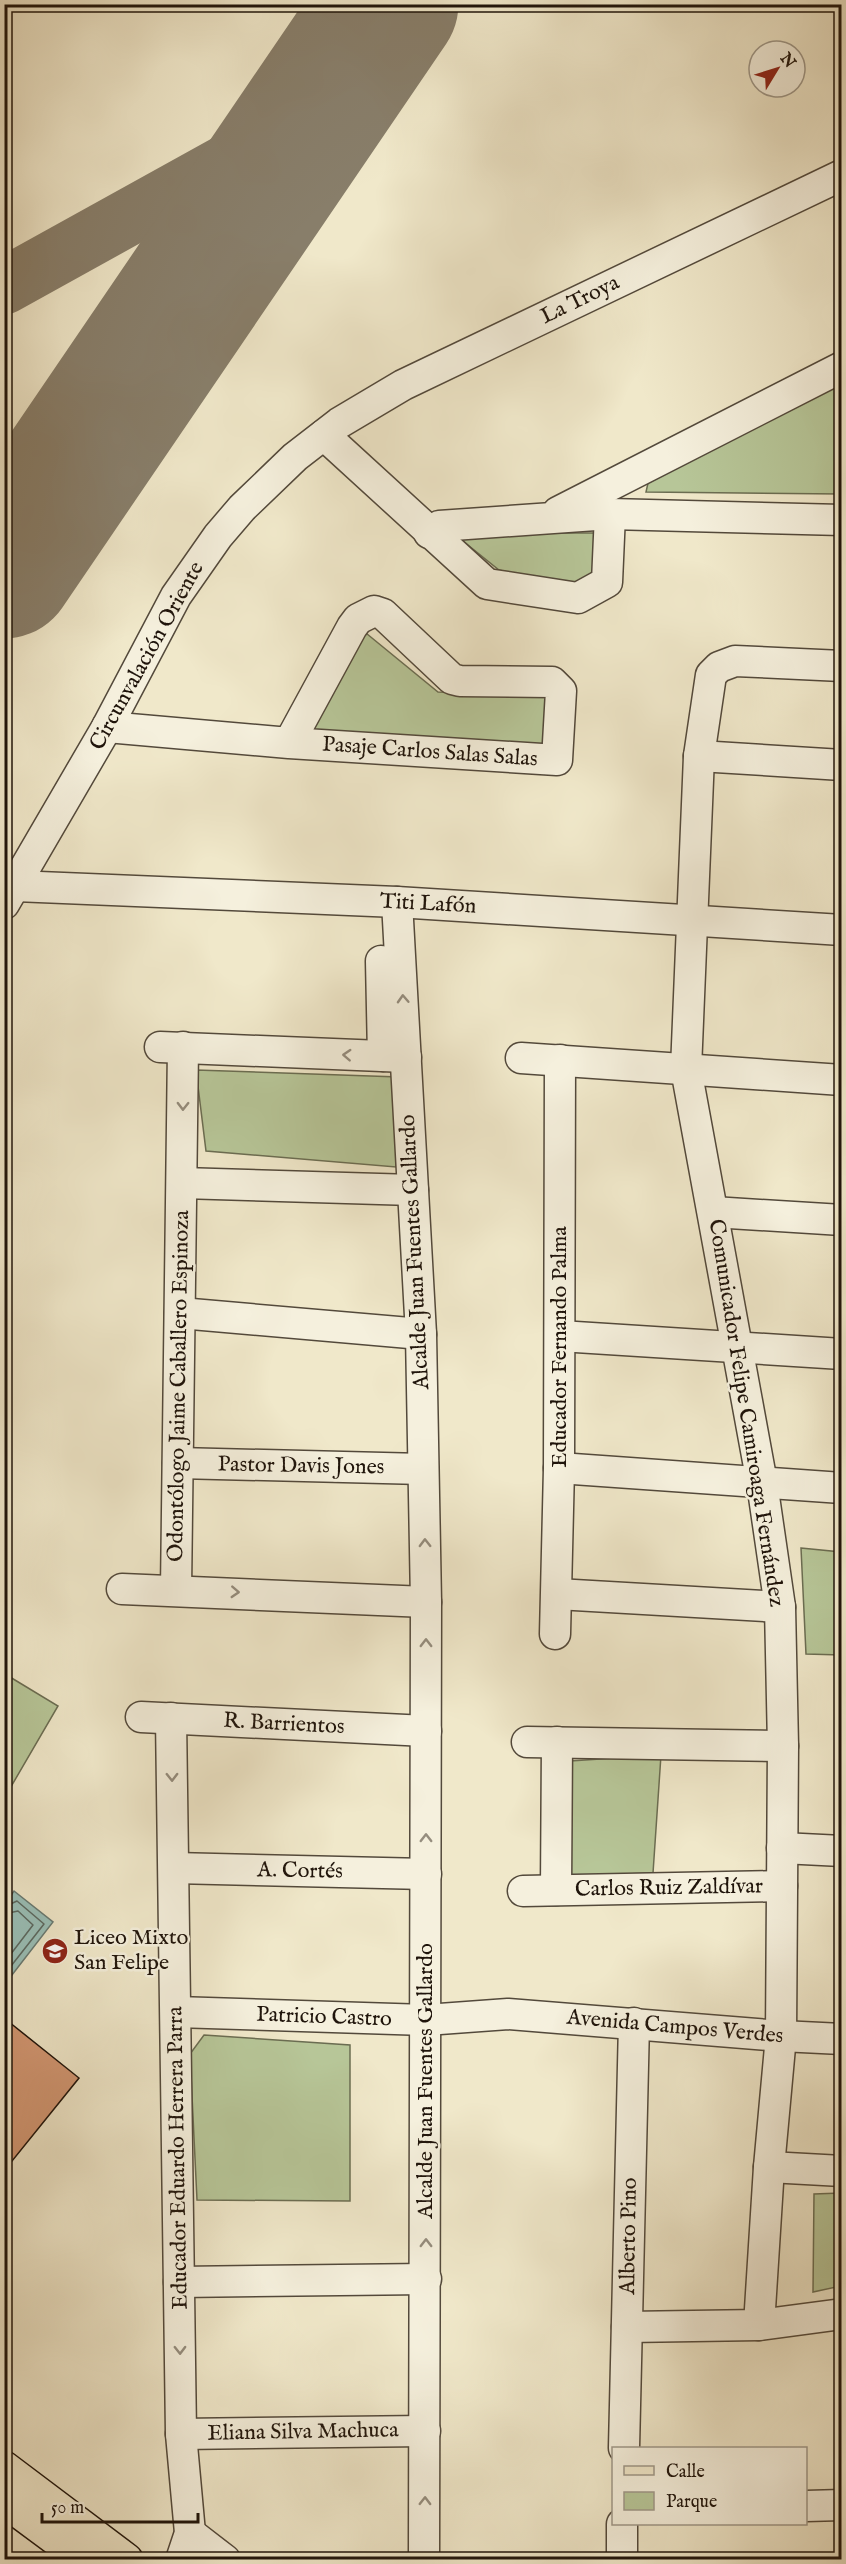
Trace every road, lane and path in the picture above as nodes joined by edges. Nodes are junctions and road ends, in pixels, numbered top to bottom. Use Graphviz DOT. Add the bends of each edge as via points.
graph roads {
  1 [pos="842,175"];
  2 [pos="842,367"];
  3 [pos="332,429"];
  4 [pos="610,514"];
  5 [pos="546,518"];
  6 [pos="842,520"];
  7 [pos="434,530"];
  8 [pos="842,666"];
  9 [pos="107,727"];
  10 [pos="290,743"];
  11 [pos="699,756"];
  12 [pos="842,765"];
  13 [pos="10,895"];
  14 [pos="389,902"];
  15 [pos="692,921"];
  16 [pos="842,930"];
  17 [pos="394,1057"];
  18 [pos="521,1058"];
  19 [pos="560,1060"];
  20 [pos="687,1069"];
  21 [pos="842,1080"];
  22 [pos="182,1183"];
  23 [pos="412,1190"];
  24 [pos="712,1212"];
  25 [pos="842,1220"];
  26 [pos="180,1313"];
  27 [pos="421,1335"];
  28 [pos="560,1336"];
  29 [pos="738,1348"];
  30 [pos="842,1354"];
  31 [pos="178,1463"];
  32 [pos="559,1468"];
  33 [pos="423,1469"];
  34 [pos="762,1483"];
  35 [pos="842,1488"];
  36 [pos="122,1589"];
  37 [pos="176,1590"];
  38 [pos="557,1594"];
  39 [pos="426,1602"];
  40 [pos="780,1606"];
  41 [pos="555,1634"];
  42 [pos="141,1717"];
  43 [pos="171,1718"];
  44 [pos="426,1731"];
  45 [pos="528,1742"];
  46 [pos="557,1742"];
  47 [pos="783,1746"];
  48 [pos="782,1848"];
  49 [pos="842,1851"];
  50 [pos="174,1868"];
  51 [pos="426,1874"];
  52 [pos="782,1886"];
  53 [pos="523,1890"];
  54 [pos="556,1890"];
  55 [pos="176,2012"];
  56 [pos="508,2014"];
  57 [pos="426,2020"];
  58 [pos="634,2023"];
  59 [pos="782,2036"];
  60 [pos="842,2039"];
  61 [pos="769,2167"];
  62 [pos="842,2171"];
  63 [pos="426,2279"];
  64 [pos="179,2282"];
  65 [pos="842,2314"];
  66 [pos="759,2325"];
  67 [pos="627,2327"];
  68 [pos="425,2431"];
  69 [pos="182,2434"];
  70 [pos="624,2447"];
  71 [pos="4,2468"];
  72 [pos="4,2500"];
  73 [pos="842,2505"];
  74 [pos="807,2506"];
  75 [pos="622,2525"];
  76 [pos="185,2546"];
  77 [pos="86,2559"];
  78 [pos="126,2559"];
  79 [pos="225,2559"];
  80 [pos="424,2559"];
  81 [pos="622,2559"];
  1 -- 3 [label="street, La Troya" via="403,384"];
  2 -- 5 [label="street"];
  3 -- 7 [label="street"];
  3 -- 9 [label="street, Circunvalación Oriente" via="248,501 196,566 162,621"];
  4 -- 5 [label="street"];
  4 -- 6 [label="street"];
  4 -- 7 [label="street" via="606,582 578,598 487,584"];
  5 -- 7 [label="street"];
  8 -- 11 [label="street, Comunicador Felipe Camiroaga Fernández" via="735,661 719,667 711,675"];
  9 -- 10 [label="street, Pasaje Carlos Salas Salas"];
  9 -- 13 [label="street, Circunvalación Oriente"];
  10 -- 10 [label="street, Pasaje Carlos Salas Salas" via="352,627 374,611 383,614 452,679 552,682 561,691 557,760"];
  11 -- 12 [label="street"];
  11 -- 15 [label="street, Comunicador Felipe Camiroaga Fernández"];
  13 -- 14 [label="street, Titi Lafón"];
  14 -- 15 [label="street, Titi Lafón"];
  14 -- 17 [label="street, Alcalde Juan Fuentes Gallardo"];
  15 -- 16 [label="street, Titi Lafón"];
  15 -- 20 [label="street, Comunicador Felipe Camiroaga Fernández"];
  17 -- 22 [label="street, Odontólogo Jaime Caballero Espinoza, one-way" via="172,1047"];
  17 -- 23 [label="street, Alcalde Juan Fuentes Gallardo"];
  18 -- 19 [label="street"];
  19 -- 20 [label="street"];
  19 -- 28 [label="street, Educador Fernando Palma"];
  20 -- 21 [label="street"];
  20 -- 24 [label="street, Comunicador Felipe Camiroaga Fernández"];
  22 -- 23 [label="street, Odontólogo Jaime Caballero Espinoza"];
  22 -- 26 [label="street, Odontólogo Jaime Caballero Espinoza"];
  23 -- 27 [label="street, Alcalde Juan Fuentes Gallardo"];
  24 -- 25 [label="street"];
  24 -- 29 [label="street, Comunicador Felipe Camiroaga Fernández"];
  26 -- 27 [label="street"];
  26 -- 31 [label="street, Odontólogo Jaime Caballero Espinoza"];
  27 -- 33 [label="street, Alcalde Juan Fuentes Gallardo"];
  28 -- 29 [label="street"];
  28 -- 32 [label="street, Educador Fernando Palma"];
  29 -- 30 [label="street"];
  29 -- 34 [label="street, Comunicador Felipe Camiroaga Fernández"];
  31 -- 33 [label="street, Pastor Davis Jones"];
  31 -- 37 [label="street, Odontólogo Jaime Caballero Espinoza"];
  32 -- 34 [label="street"];
  32 -- 38 [label="street, Educador Fernando Palma"];
  39 -- 33 [label="street, Alcalde Juan Fuentes Gallardo, one-way"];
  34 -- 35 [label="street"];
  34 -- 40 [label="street, Comunicador Felipe Camiroaga Fernández"];
  36 -- 37 [label="street"];
  37 -- 39 [label="street, one-way"];
  38 -- 40 [label="street"];
  38 -- 41 [label="street, Educador Fernando Palma"];
  44 -- 39 [label="street, Alcalde Juan Fuentes Gallardo, one-way"];
  40 -- 47 [label="street, Comunicador Felipe Camiroaga Fernández"];
  42 -- 43 [label="street, R. Barrientos"];
  43 -- 44 [label="street, R. Barrientos"];
  43 -- 50 [label="street, Educador Eduardo Herrera Parra, one-way"];
  51 -- 44 [label="street, Alcalde Juan Fuentes Gallardo, one-way"];
  45 -- 46 [label="street"];
  46 -- 47 [label="street"];
  46 -- 54 [label="street, Carlos Ruiz Zaldívar"];
  47 -- 48 [label="street, Comunicador Felipe Camiroaga Fernández"];
  48 -- 49 [label="street"];
  48 -- 52 [label="street, Comunicador Felipe Camiroaga Fernández"];
  50 -- 51 [label="street, A. Cortés"];
  50 -- 55 [label="street, Educador Eduardo Herrera Parra"];
  51 -- 57 [label="street, Alcalde Juan Fuentes Gallardo"];
  52 -- 54 [label="street, Carlos Ruiz Zaldívar"];
  52 -- 59 [label="street, Comunicador Felipe Camiroaga Fernández"];
  53 -- 54 [label="street, Carlos Ruiz Zaldívar"];
  55 -- 57 [label="street, Patricio Castro"];
  55 -- 64 [label="street, Educador Eduardo Herrera Parra"];
  56 -- 57 [label="street, Patricio Castro"];
  56 -- 58 [label="street, Avenida Campos Verdes"];
  63 -- 57 [label="street, Alcalde Juan Fuentes Gallardo, one-way"];
  58 -- 59 [label="street, Avenida Campos Verdes"];
  58 -- 67 [label="street, Alberto Pino"];
  59 -- 60 [label="street, Avenida Campos Verdes"];
  59 -- 61 [label="street, Comunicador Felipe Camiroaga Fernández"];
  61 -- 62 [label="street"];
  61 -- 66 [label="street, Comunicador Felipe Camiroaga Fernández"];
  63 -- 64 [label="street"];
  63 -- 68 [label="street, Alcalde Juan Fuentes Gallardo"];
  64 -- 69 [label="street, Educador Eduardo Herrera Parra, one-way"];
  65 -- 66 [label="street"];
  66 -- 67 [label="street"];
  67 -- 70 [label="street, Alberto Pino"];
  68 -- 69 [label="street, Eliana Silva Machuca"];
  80 -- 68 [label="street, Alcalde Juan Fuentes Gallardo, one-way"];
  69 -- 76 [label="street, Educador Eduardo Herrera Parra"];
  71 -- 78 [label="main road"];
  72 -- 77 [label="main road"];
  73 -- 74 [label="street"];
  75 -- 81 [label="street"];
  76 -- 79 [label="street"];
}
